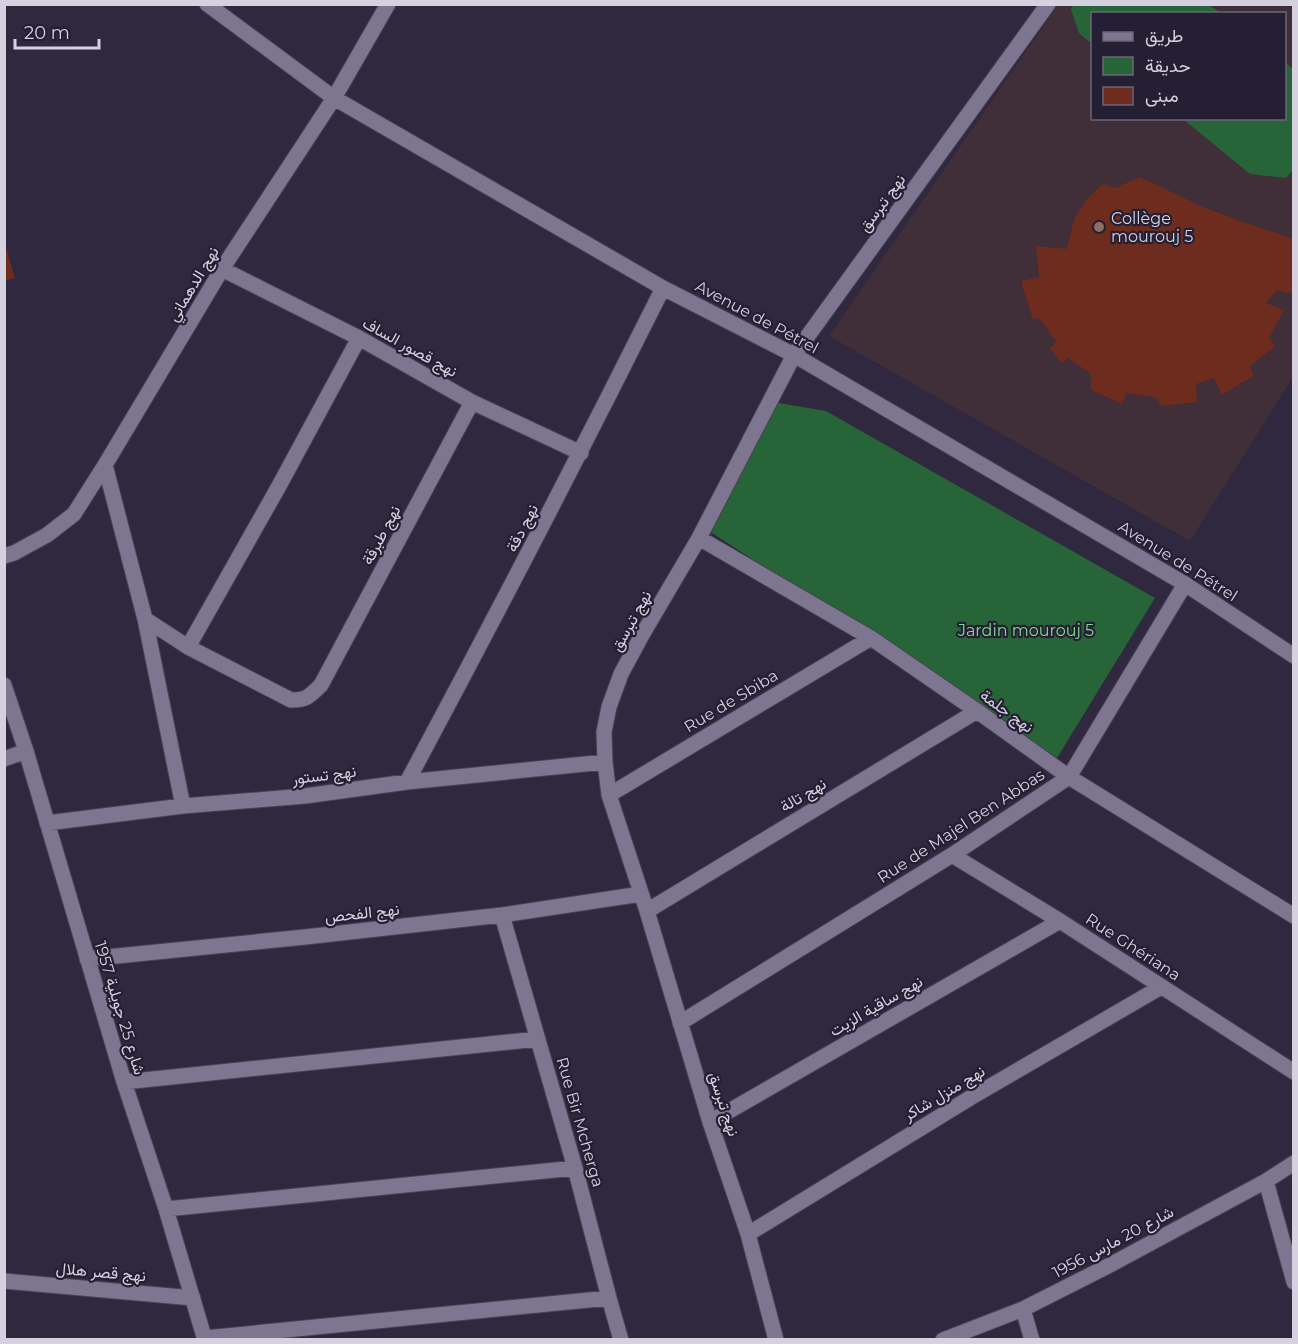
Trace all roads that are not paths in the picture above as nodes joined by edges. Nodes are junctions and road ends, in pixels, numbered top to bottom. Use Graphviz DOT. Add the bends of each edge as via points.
graph roads {
  1 [pos="207,4"];
  2 [pos="388,4"];
  3 [pos="1048,4"];
  4 [pos="334,98"];
  5 [pos="222,268"];
  6 [pos="663,288"];
  7 [pos="359,338"];
  8 [pos="794,355"];
  9 [pos="472,402"];
  10 [pos="581,453"];
  11 [pos="105,465"];
  12 [pos="699,538"];
  13 [pos="4,556"];
  14 [pos="1185,584"];
  15 [pos="145,619"];
  16 [pos="871,638"];
  17 [pos="188,648"];
  18 [pos="1293,656"];
  19 [pos="4,685"];
  20 [pos="977,711"];
  21 [pos="26,751"];
  22 [pos="4,759"];
  23 [pos="605,762"];
  24 [pos="1069,777"];
  25 [pos="407,782"];
  26 [pos="609,795"];
  27 [pos="183,806"];
  28 [pos="47,823"];
  29 [pos="952,855"];
  30 [pos="641,894"];
  31 [pos="647,911"];
  32 [pos="502,915"];
  33 [pos="1293,916"];
  34 [pos="1060,921"];
  35 [pos="87,959"];
  36 [pos="1161,987"];
  37 [pos="680,1023"];
  38 [pos="538,1039"];
  39 [pos="1293,1072"];
  40 [pos="124,1082"];
  41 [pos="710,1122"];
  42 [pos="1293,1163"];
  43 [pos="575,1168"];
  44 [pos="1266,1181"];
  45 [pos="166,1209"];
  46 [pos="748,1234"];
  47 [pos="4,1281"];
  48 [pos="1293,1282"];
  49 [pos="193,1298"];
  50 [pos="609,1298"];
  51 [pos="1023,1309"];
  52 [pos="205,1339"];
  53 [pos="621,1340"];
  54 [pos="776,1340"];
  55 [pos="943,1340"];
  56 [pos="1032,1340"];
  1 -- 4 [label="street, Avenue de Pétrel"];
  2 -- 4 [label="street, نهج الدهماني"];
  3 -- 8 [label="street, نهج تبرسق"];
  4 -- 5 [label="street, نهج الدهماني"];
  4 -- 6 [label="street, Avenue de Pétrel"];
  5 -- 7 [label="street, نهج قصور الساف"];
  5 -- 11 [label="street, نهج الدهماني"];
  6 -- 8 [label="street, Avenue de Pétrel"];
  6 -- 10 [label="street, نهج دقة"];
  7 -- 9 [label="street, نهج قصور الساف"];
  7 -- 17 [label="street"];
  8 -- 12 [label="street, نهج تبرسق"];
  8 -- 14 [label="street, Avenue de Pétrel"];
  9 -- 10 [label="street, نهج قصور الساف"];
  9 -- 17 [label="street, نهج طبرقة" via="321,685 311,696 291,700"];
  10 -- 25 [label="street, نهج دقة"];
  11 -- 13 [label="street, نهج الدهماني" via="74,514 47,535"];
  11 -- 15 [label="street"];
  12 -- 16 [label="street, نهج جلمة"];
  12 -- 23 [label="street, نهج تبرسق" via="621,674 604,732"];
  14 -- 18 [label="street, Avenue de Pétrel"];
  14 -- 24 [label="street, Rue de Majel Ben Abbas"];
  15 -- 17 [label="street"];
  15 -- 27 [label="street"];
  16 -- 20 [label="street, نهج جلمة"];
  16 -- 26 [label="street, Rue de Sbiba"];
  19 -- 21 [label="street, شارع 25 جويلية 1957"];
  20 -- 24 [label="street, نهج جلمة"];
  20 -- 31 [label="street, نهج تالة"];
  21 -- 22 [label="street"];
  21 -- 28 [label="street, شارع 25 جويلية 1957"];
  23 -- 25 [label="street, نهج تستور"];
  23 -- 26 [label="street, نهج تبرسق"];
  24 -- 29 [label="street, Rue de Majel Ben Abbas"];
  24 -- 33 [label="street, نهج جلمة"];
  25 -- 27 [label="street, نهج تستور" via="305,796"];
  26 -- 30 [label="street, نهج تبرسق"];
  27 -- 28 [label="street, نهج تستور"];
  28 -- 35 [label="street, شارع 25 جويلية 1957"];
  29 -- 34 [label="street, Rue Ghériana"];
  29 -- 37 [label="street, Rue de Majel Ben Abbas"];
  30 -- 31 [label="street, نهج تبرسق"];
  30 -- 32 [label="street, نهج الفحص"];
  31 -- 37 [label="street, نهج تبرسق"];
  32 -- 35 [label="street, نهج الفحص"];
  32 -- 38 [label="street, Rue Bir Mcherga"];
  34 -- 36 [label="street, Rue Ghériana"];
  34 -- 41 [label="street, نهج ساقية الزيت"];
  35 -- 40 [label="street, شارع 25 جويلية 1957"];
  36 -- 39 [label="street, Rue Ghériana"];
  36 -- 46 [label="street, نهج منزل شاكر"];
  37 -- 41 [label="street, نهج تبرسق"];
  38 -- 40 [label="street"];
  38 -- 43 [label="street, Rue Bir Mcherga"];
  40 -- 45 [label="street, شارع 25 جويلية 1957"];
  41 -- 46 [label="street, نهج تبرسق"];
  42 -- 44 [label="street, شارع 20 مارس 1956"];
  43 -- 45 [label="street"];
  43 -- 50 [label="street, Rue Bir Mcherga"];
  44 -- 48 [label="street"];
  44 -- 51 [label="street, شارع 20 مارس 1956"];
  45 -- 49 [label="street, شارع 25 جويلية 1957"];
  46 -- 54 [label="street, نهج تبرسق"];
  47 -- 49 [label="street, نهج قصر هلال"];
  49 -- 52 [label="street, شارع 25 جويلية 1957"];
  50 -- 52 [label="street"];
  50 -- 53 [label="street, Rue Bir Mcherga"];
  51 -- 55 [label="street, شارع 20 مارس 1956"];
  51 -- 56 [label="street"];
}
